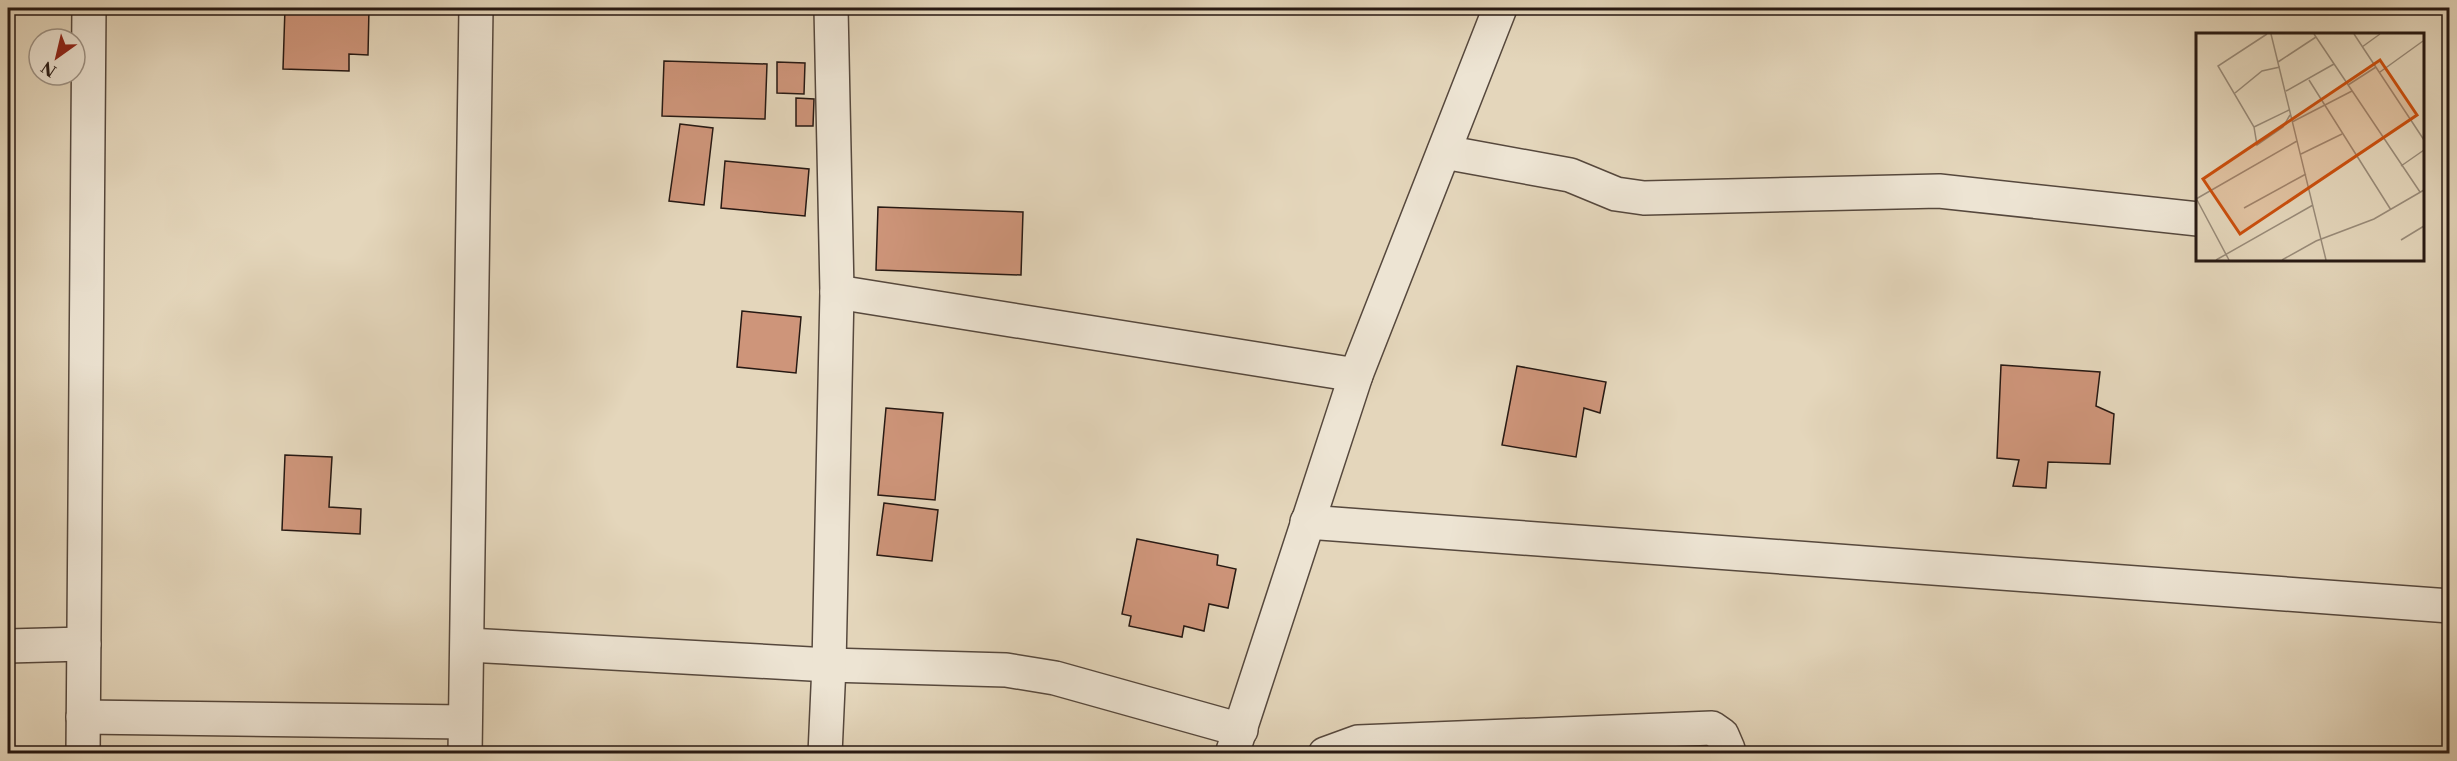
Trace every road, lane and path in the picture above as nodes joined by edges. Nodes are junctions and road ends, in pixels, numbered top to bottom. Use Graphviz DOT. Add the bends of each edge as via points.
graph roads {
  1 [pos="89,8"];
  2 [pos="476,8"];
  3 [pos="831,8"];
  4 [pos="1500,8"];
  5 [pos="1444,152"];
  6 [pos="2196,219"];
  7 [pos="837,292"];
  8 [pos="1356,375"];
  9 [pos="1307,522"];
  10 [pos="2450,606"];
  11 [pos="84,644"];
  12 [pos="468,645"];
  13 [pos="8,646"];
  14 [pos="829,665"];
  15 [pos="83,717"];
  16 [pos="465,738"];
  17 [pos="1237,742"];
  18 [pos="83,753"];
  19 [pos="825,753"];
  20 [pos="1325,753"];
  21 [pos="1726,753"];
  1 -- 11 [label="street"];
  2 -- 12 [label="street"];
  3 -- 7 [label="street"];
  4 -- 5 [label="street"];
  5 -- 6 [label="street" via="1570,175 1616,194 1644,198 1939,191"];
  5 -- 8 [label="street"];
  7 -- 8 [label="street"];
  7 -- 14 [label="street"];
  8 -- 9 [label="street"];
  9 -- 10 [label="street"];
  9 -- 17 [label="street"];
  11 -- 13 [label="street"];
  11 -- 15 [label="street"];
  12 -- 14 [label="street"];
  12 -- 16 [label="street"];
  14 -- 17 [label="street" via="1006,670 1055,678"];
  14 -- 19 [label="street"];
  15 -- 16 [label="street"];
  15 -- 18 [label="street"];
  20 -- 21 [label="street" via="1358,742 1712,728 1722,735"];
}
